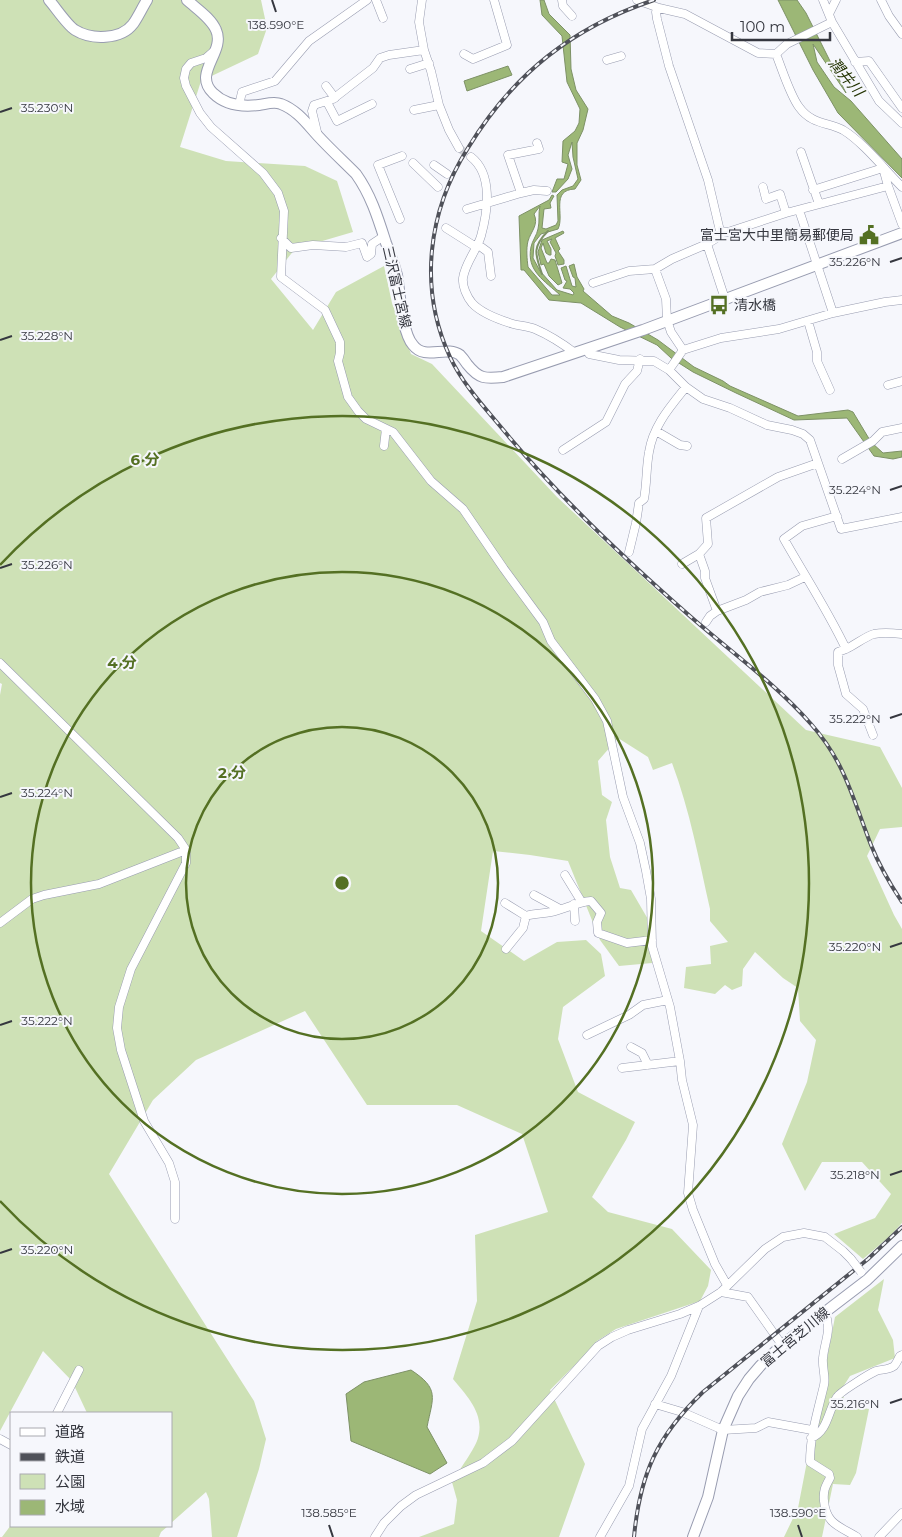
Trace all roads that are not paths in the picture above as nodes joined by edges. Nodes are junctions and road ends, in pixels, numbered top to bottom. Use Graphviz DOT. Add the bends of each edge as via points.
graph roads {
  1 [pos="50,0"];
  2 [pos="147,0"];
  3 [pos="187,0"];
  4 [pos="367,0"];
  5 [pos="376,0"];
  6 [pos="422,0"];
  7 [pos="494,0"];
  8 [pos="562,0"];
  9 [pos="637,0"];
  10 [pos="823,0"];
  11 [pos="836,0"];
  12 [pos="881,0"];
  13 [pos="659,8"];
  14 [pos="572,16"];
  15 [pos="383,18"];
  16 [pos="829,20"];
  17 [pos="901,30"];
  18 [pos="217,49"];
  19 [pos="424,50"];
  20 [pos="464,54"];
  21 [pos="776,54"];
  22 [pos="621,56"];
  23 [pos="608,60"];
  24 [pos="855,62"];
  25 [pos="429,63"];
  26 [pos="410,69"];
  27 [pos="326,86"];
  28 [pos="335,98"];
  29 [pos="327,102"];
  30 [pos="372,104"];
  31 [pos="240,105"];
  32 [pos="439,105"];
  33 [pos="902,108"];
  34 [pos="414,110"];
  35 [pos="902,122"];
  36 [pos="318,136"];
  37 [pos="537,143"];
  38 [pos="459,148"];
  39 [pos="801,152"];
  40 [pos="402,156"];
  41 [pos="470,157"];
  42 [pos="413,162"];
  43 [pos="434,165"];
  44 [pos="883,168"];
  45 [pos="447,174"];
  46 [pos="888,186"];
  47 [pos="438,187"];
  48 [pos="763,187"];
  49 [pos="902,187"];
  50 [pos="547,190"];
  51 [pos="813,190"];
  52 [pos="521,193"];
  53 [pos="486,203"];
  54 [pos="819,204"];
  55 [pos="467,209"];
  56 [pos="799,210"];
  57 [pos="786,213"];
  58 [pos="400,219"];
  59 [pos="902,224"];
  60 [pos="446,228"];
  61 [pos="720,231"];
  62 [pos="902,233"];
  63 [pos="384,236"];
  64 [pos="281,238"];
  65 [pos="708,244"];
  66 [pos="477,246"];
  67 [pos="817,265"];
  68 [pos="655,269"];
  69 [pos="492,276"];
  70 [pos="593,283"];
  71 [pos="725,299"];
  72 [pos="902,300"];
  73 [pos="833,313"];
  74 [pos="667,320"];
  75 [pos="808,321"];
  76 [pos="587,348"];
  77 [pos="681,352"];
  78 [pos="575,353"];
  79 [pos="640,360"];
  80 [pos="671,366"];
  81 [pos="902,381"];
  82 [pos="888,385"];
  83 [pos="686,387"];
  84 [pos="830,390"];
  85 [pos="902,428"];
  86 [pos="386,429"];
  87 [pos="656,431"];
  88 [pos="384,446"];
  89 [pos="687,446"];
  90 [pos="562,450"];
  91 [pos="842,459"];
  92 [pos="818,463"];
  93 [pos="837,516"];
  94 [pos="901,518"];
  95 [pos="902,527"];
  96 [pos="629,552"];
  97 [pos="699,554"];
  98 [pos="682,564"];
  99 [pos="805,577"];
  100 [pos="716,611"];
  101 [pos="706,622"];
  102 [pos="902,634"];
  103 [pos="846,649"];
  104 [pos="0,662"];
  105 [pos="873,735"];
  106 [pos="186,850"];
  107 [pos="565,875"];
  108 [pos="534,895"];
  109 [pos="505,903"];
  110 [pos="578,903"];
  111 [pos="560,909"];
  112 [pos="526,916"];
  113 [pos="575,921"];
  114 [pos="0,923"];
  115 [pos="652,940"];
  116 [pos="506,949"];
  117 [pos="668,1000"];
  118 [pos="587,1035"];
  119 [pos="631,1047"];
  120 [pos="680,1061"];
  121 [pos="648,1065"];
  122 [pos="622,1068"];
  123 [pos="175,1219"];
  124 [pos="902,1246"];
  125 [pos="864,1276"];
  126 [pos="727,1285"];
  127 [pos="721,1292"];
  128 [pos="699,1306"];
  129 [pos="825,1312"];
  130 [pos="782,1345"];
  131 [pos="902,1355"];
  132 [pos="78,1370"];
  133 [pos="655,1404"];
  134 [pos="57,1412"];
  135 [pos="722,1430"];
  136 [pos="812,1434"];
  137 [pos="902,1513"];
  138 [pos="375,1537"];
  139 [pos="600,1537"];
  140 [pos="694,1537"];
  141 [pos="857,1537"];
  142 [pos="879,1537"];
  1 -- 2 [label="main road" via="74,30 102,37 122,32 133,24"];
  3 -- 18 [label="main road" via="216,28 219,36"];
  4 -- 31 [label="street" via="309,41 275,81 242,92"];
  5 -- 15 [label="street"];
  6 -- 19 [label="street" via="419,22"];
  7 -- 20 [label="street" via="507,45 473,59"];
  8 -- 14 [label="street"];
  9 -- 13 [label="street"];
  10 -- 16 [label="street"];
  11 -- 16 [label="street"];
  12 -- 17 [label="street"];
  13 -- 21 [label="street" via="685,14 758,53"];
  13 -- 61 [label="street" via="657,19 669,66 705,172"];
  16 -- 21 [label="street"];
  16 -- 24 [label="street"];
  18 -- 31 [label="main road, 三沢富士宮線" via="207,69 208,87 226,102"];
  18 -- 64 [label="street" via="206,58 191,63 184,78 186,86 211,127 263,173 278,193 284,211"];
  19 -- 25 [label="street"];
  19 -- 28 [label="street" via="380,58 373,68"];
  21 -- 44 [label="street" via="805,114 842,130"];
  22 -- 23 [label="street"];
  24 -- 33 [label="street" via="869,61"];
  24 -- 35 [label="street" via="879,101"];
  25 -- 26 [label="street"];
  25 -- 32 [label="street"];
  27 -- 28 [label="street"];
  28 -- 29 [label="street"];
  29 -- 30 [label="street" via="337,121"];
  29 -- 36 [label="street" via="314,105 312,111"];
  31 -- 36 [label="main road, 三沢富士宮線" via="280,103 298,114"];
  32 -- 34 [label="street"];
  32 -- 38 [label="street"];
  36 -- 63 [label="main road, 三沢富士宮線" via="363,184 376,209"];
  37 -- 52 [label="street" via="539,148 508,155"];
  39 -- 51 [label="street"];
  40 -- 58 [label="street" via="378,165"];
  41 -- 53 [label="street" via="477,162 485,177"];
  42 -- 47 [label="street"];
  43 -- 45 [label="street"];
  44 -- 46 [label="street"];
  44 -- 49 [label="street"];
  44 -- 51 [label="street"];
  46 -- 54 [label="street"];
  46 -- 59 [label="street"];
  48 -- 57 [label="street" via="766,199 780,194"];
  50 -- 52 [label="street"];
  51 -- 54 [label="street"];
  52 -- 53 [label="street"];
  53 -- 55 [label="street"];
  53 -- 66 [label="street"];
  54 -- 56 [label="street"];
  56 -- 57 [label="street"];
  56 -- 67 [label="street"];
  57 -- 61 [label="street" via="728,232"];
  60 -- 66 [label="street"];
  61 -- 65 [label="street"];
  62 -- 67 [label="main road, 三沢富士宮線"];
  63 -- 64 [label="street" via="372,244 371,254 367,257 362,243 346,247 313,245 291,248"];
  63 -- 78 [label="main road, 三沢富士宮線" via="396,272 408,334 413,346 421,351 460,355 483,378 503,377"];
  64 -- 86 [label="street" via="281,277 325,310 340,342 338,361 348,397 366,419"];
  65 -- 68 [label="street"];
  65 -- 71 [label="street"];
  66 -- 69 [label="street" via="488,252"];
  66 -- 78 [label="street" via="463,279 471,302 513,324 536,329"];
  67 -- 71 [label="main road, 三沢富士宮線"];
  67 -- 73 [label="street"];
  68 -- 70 [label="street" via="629,271"];
  68 -- 74 [label="street" via="666,299"];
  71 -- 74 [label="main road, 三沢富士宮線"];
  72 -- 73 [label="street"];
  73 -- 75 [label="street"];
  74 -- 76 [label="main road, 三沢富士宮線"];
  74 -- 77 [label="street"];
  75 -- 77 [label="street" via="721,338"];
  75 -- 84 [label="street" via="818,352 817,361"];
  76 -- 78 [label="main road, 三沢富士宮線"];
  76 -- 79 [label="street" via="589,354 597,357"];
  77 -- 80 [label="street"];
  79 -- 80 [label="street"];
  79 -- 90 [label="street" via="637,371 625,384 606,422"];
  80 -- 83 [label="street"];
  81 -- 82 [label="street"];
  83 -- 87 [label="street"];
  83 -- 92 [label="street" via="703,399 766,425 803,434 810,440"];
  85 -- 91 [label="street" via="882,432"];
  86 -- 88 [label="street"];
  86 -- 115 [label="street" via="393,432 431,481 463,509 605,716 623,797 640,843 646,871 651,899"];
  87 -- 89 [label="street" via="680,446"];
  87 -- 96 [label="street" via="649,449 644,499 639,503"];
  92 -- 93 [label="street"];
  92 -- 97 [label="street" via="778,477 706,518 708,544"];
  93 -- 94 [label="street" via="841,529"];
  93 -- 99 [label="street" via="802,526 784,540"];
  94 -- 95 [label="street"];
  97 -- 98 [label="street"];
  97 -- 100 [label="street"];
  99 -- 100 [label="street"];
  99 -- 103 [label="street"];
  100 -- 101 [label="street"];
  102 -- 103 [label="street" via="872,634"];
  103 -- 105 [label="street" via="838,652 846,694 863,709"];
  104 -- 106 [label="street" via="178,838"];
  106 -- 114 [label="street" via="99,884 32,899"];
  106 -- 123 [label="street" via="186,863 131,969 117,1028 144,1121 169,1162 175,1182"];
  107 -- 110 [label="street"];
  108 -- 111 [label="street"];
  109 -- 112 [label="street"];
  110 -- 111 [label="street"];
  110 -- 113 [label="street"];
  110 -- 115 [label="street" via="591,901 601,913 597,922 598,933 627,943"];
  111 -- 112 [label="street"];
  112 -- 116 [label="street" via="523,928"];
  115 -- 117 [label="street"];
  117 -- 118 [label="street" via="643,1005"];
  117 -- 120 [label="street"];
  119 -- 121 [label="street" via="642,1054"];
  120 -- 121 [label="street"];
  120 -- 126 [label="street" via="693,1125 688,1193 715,1264"];
  121 -- 122 [label="street"];
  124 -- 125 [label="main road, 富士宮芝川線"];
  125 -- 126 [label="street, bridge" via="851,1259 825,1237 804,1233 783,1237 765,1249"];
  125 -- 129 [label="main road, 富士宮芝川線"];
  126 -- 127 [label="street"];
  127 -- 128 [label="street"];
  127 -- 130 [label="street" via="748,1297"];
  128 -- 133 [label="street" via="671,1376"];
  128 -- 138 [label="street" via="628,1330 598,1346 512,1441 483,1463 416,1495 384,1523"];
  129 -- 130 [label="main road, 富士宮芝川線"];
  129 -- 136 [label="street" via="829,1324 823,1359 824,1384"];
  130 -- 135 [label="main road, 富士宮芝川線" via="749,1379"];
  131 -- 136 [label="street" via="889,1369 876,1371 842,1391 818,1436"];
  132 -- 134 [label="street"];
  133 -- 135 [label="street"];
  133 -- 139 [label="street" via="642,1430 629,1486"];
  135 -- 136 [label="street" via="756,1428 768,1422"];
  135 -- 140 [label="main road, 富士宮芝川線" via="708,1497"];
  136 -- 141 [label="street" via="810,1462 830,1478 823,1490 827,1516"];
  137 -- 142 [label="street"];
}
